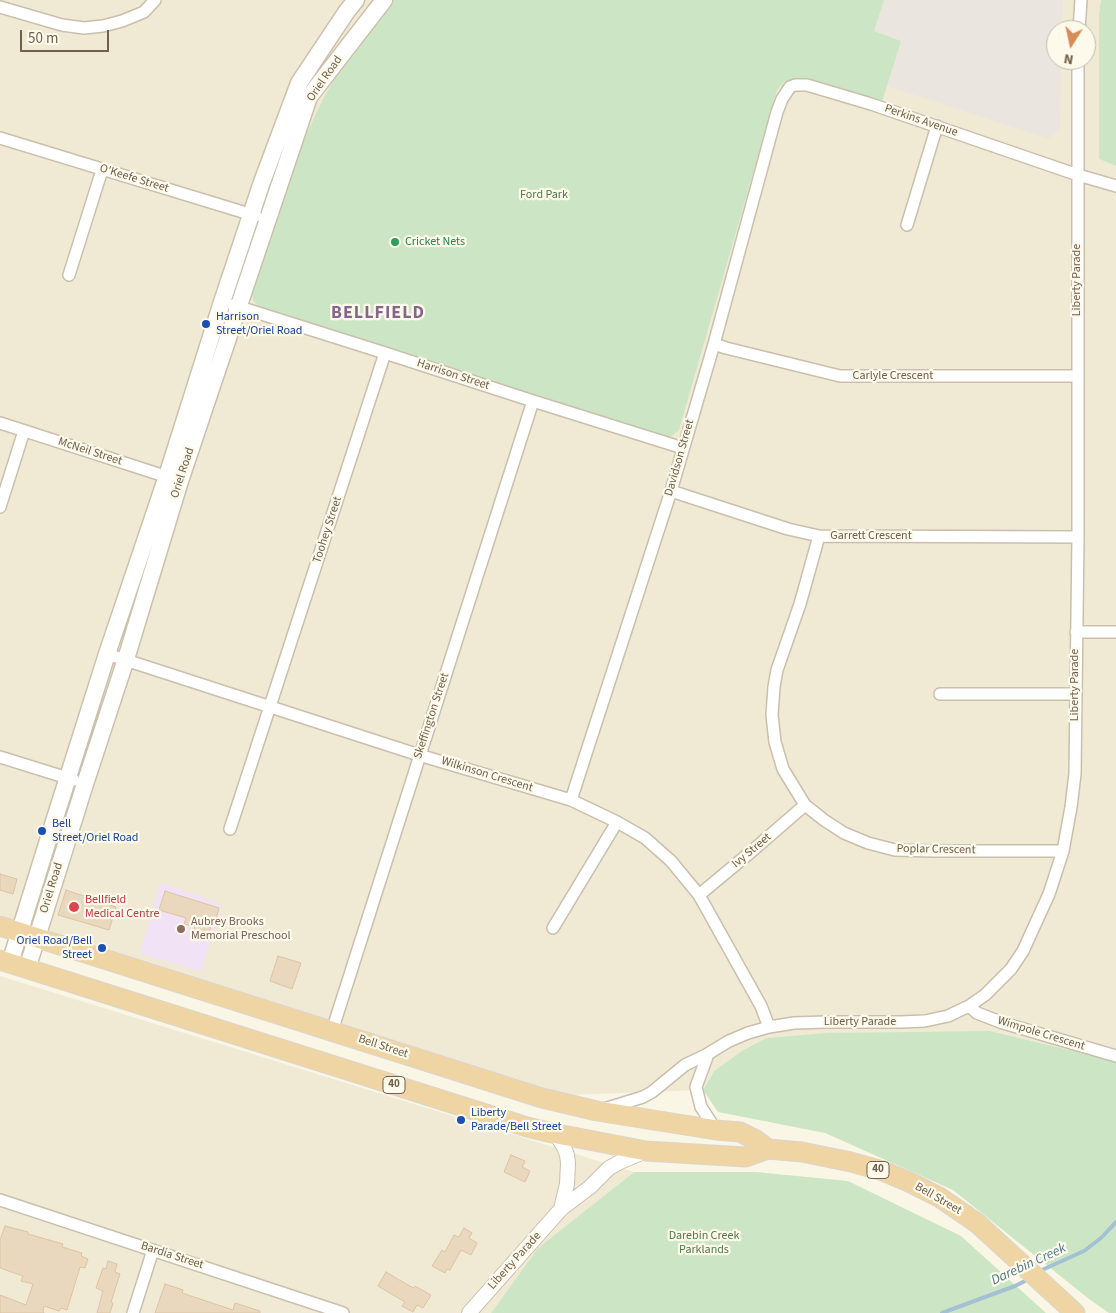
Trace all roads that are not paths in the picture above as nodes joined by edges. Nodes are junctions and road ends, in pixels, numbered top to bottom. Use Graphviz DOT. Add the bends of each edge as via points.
graph roads {
  1 [pos="155,0"];
  2 [pos="356,0"];
  3 [pos="384,0"];
  4 [pos="1081,0"];
  5 [pos="0,7"];
  6 [pos="1080,20"];
  7 [pos="1078,70"];
  8 [pos="777,112"];
  9 [pos="937,126"];
  10 [pos="0,138"];
  11 [pos="102,170"];
  12 [pos="1078,175"];
  13 [pos="1116,186"];
  14 [pos="251,215"];
  15 [pos="267,220"];
  16 [pos="907,226"];
  17 [pos="69,276"];
  18 [pos="222,302"];
  19 [pos="239,307"];
  20 [pos="714,344"];
  21 [pos="385,352"];
  22 [pos="1077,376"];
  23 [pos="533,401"];
  24 [pos="0,423"];
  25 [pos="24,431"];
  26 [pos="683,448"];
  27 [pos="173,479"];
  28 [pos="671,491"];
  29 [pos="0,507"];
  30 [pos="819,536"];
  31 [pos="1078,536"];
  32 [pos="1076,632"];
  33 [pos="1116,632"];
  34 [pos="107,654"];
  35 [pos="126,659"];
  36 [pos="940,694"];
  37 [pos="1076,694"];
  38 [pos="270,707"];
  39 [pos="419,755"];
  40 [pos="0,757"];
  41 [pos="68,778"];
  42 [pos="85,784"];
  43 [pos="571,800"];
  44 [pos="805,805"];
  45 [pos="617,822"];
  46 [pos="230,829"];
  47 [pos="1063,851"];
  48 [pos="698,895"];
  49 [pos="0,926"];
  50 [pos="553,928"];
  51 [pos="28,935"];
  52 [pos="12,964"];
  53 [pos="969,1006"];
  54 [pos="769,1027"];
  55 [pos="332,1031"];
  56 [pos="706,1055"];
  57 [pos="1116,1056"];
  58 [pos="472,1075"];
  59 [pos="459,1105"];
  60 [pos="598,1111"];
  61 [pos="716,1130"];
  62 [pos="552,1133"];
  63 [pos="768,1149"];
  64 [pos="646,1151"];
  65 [pos="0,1200"];
  66 [pos="561,1209"];
  67 [pos="153,1250"];
  68 [pos="133,1313"];
  69 [pos="343,1313"];
  70 [pos="469,1313"];
  71 [pos="1075,1313"];
  1 -- 5 [label="street" via="144,12 122,21 84,28"];
  2 -- 14 [label="main road, Oriel Road" via="299,83"];
  3 -- 15 [label="main road, Oriel Road" via="309,97"];
  4 -- 6 [label="street"];
  7 -- 12 [label="street, Liberty Parade"];
  8 -- 9 [label="street, Perkins Avenue" via="790,87 807,85"];
  8 -- 20 [label="street, Davidson Street"];
  9 -- 12 [label="street, Perkins Avenue"];
  9 -- 16 [label="street"];
  10 -- 11 [label="street, O'Keefe Street"];
  11 -- 14 [label="street, O'Keefe Street"];
  11 -- 17 [label="street"];
  12 -- 13 [label="street"];
  12 -- 22 [label="street, Liberty Parade"];
  14 -- 15 [label="street, O'Keefe Street"];
  14 -- 18 [label="main road, Oriel Road"];
  15 -- 19 [label="main road, Oriel Road"];
  18 -- 19 [label="street, Harrison Street"];
  18 -- 27 [label="main road, Oriel Road"];
  19 -- 21 [label="street, Harrison Street"];
  19 -- 27 [label="main road, Oriel Road"];
  20 -- 22 [label="street, Carlyle Crescent" via="840,376"];
  20 -- 26 [label="street, Davidson Street"];
  21 -- 23 [label="street, Harrison Street"];
  21 -- 38 [label="street, Toohey Street"];
  22 -- 31 [label="street, Liberty Parade"];
  23 -- 26 [label="street, Harrison Street"];
  23 -- 39 [label="street, Skeffington Street"];
  24 -- 25 [label="street, McNeil Street"];
  25 -- 27 [label="street, McNeil Street"];
  25 -- 29 [label="street"];
  26 -- 28 [label="street, Davidson Street"];
  27 -- 34 [label="main road, Oriel Road"];
  27 -- 35 [label="main road, Oriel Road"];
  28 -- 30 [label="street, Garrett Crescent"];
  28 -- 43 [label="street, Davidson Street"];
  30 -- 31 [label="street, Garrett Crescent"];
  30 -- 44 [label="street, Poplar Crescent" via="778,670 772,715 775,742 784,769"];
  31 -- 32 [label="street, Liberty Parade"];
  32 -- 33 [label="street"];
  32 -- 37 [label="street, Liberty Parade"];
  34 -- 35 [label="street, Wilkinson Crescent"];
  34 -- 41 [label="main road, Oriel Road"];
  35 -- 38 [label="street, Wilkinson Crescent"];
  35 -- 42 [label="main road, Oriel Road"];
  36 -- 37 [label="street"];
  37 -- 47 [label="street, Liberty Parade" via="1075,774"];
  38 -- 39 [label="street, Wilkinson Crescent"];
  38 -- 46 [label="street, Toohey Street"];
  39 -- 43 [label="street, Wilkinson Crescent"];
  39 -- 55 [label="street, Skeffington Street"];
  40 -- 41 [label="street"];
  41 -- 42 [label="street"];
  41 -- 51 [label="main road, Oriel Road"];
  42 -- 51 [label="main road, Oriel Road"];
  43 -- 45 [label="street, Wilkinson Crescent"];
  44 -- 47 [label="street, Poplar Crescent" via="844,833 895,850"];
  44 -- 48 [label="street, Ivy Street"];
  45 -- 48 [label="street, Wilkinson Crescent" via="645,838 671,861"];
  45 -- 50 [label="street"];
  47 -- 53 [label="street, Liberty Parade" via="1050,894 1023,951 999,983"];
  48 -- 54 [label="street, Wilkinson Crescent" via="761,1006"];
  49 -- 51 [label="highway, Bell Street / 40"];
  51 -- 52 [label="main road, Oriel Road"];
  51 -- 55 [label="highway, Bell Street / 40"];
  52 -- 59 [label="highway, Bell Street / 40"];
  53 -- 54 [label="street, Liberty Parade" via="948,1016 925,1021 794,1023"];
  53 -- 57 [label="street, Wimpole Crescent" via="977,1013 1004,1023"];
  54 -- 56 [label="street, Liberty Parade" via="729,1041"];
  55 -- 58 [label="highway, Bell Street / 40"];
  56 -- 60 [label="street, Liberty Parade" via="685,1065 643,1097"];
  56 -- 61 [label="street" via="696,1087 701,1107"];
  58 -- 59 [label="highway"];
  58 -- 60 [label="highway, Bell Street / 40" via="542,1098"];
  59 -- 62 [label="highway, Bell Street / 40"];
  60 -- 61 [label="highway, Bell Street / 40"];
  61 -- 63 [label="highway, Bell Street / 40" via="740,1132"];
  62 -- 64 [label="highway, Bell Street / 40"];
  62 -- 66 [label="street, Liberty Parade" via="564,1146 568,1163"];
  63 -- 64 [label="highway, Bell Street / 40" via="745,1157"];
  63 -- 71 [label="highway, Bell Street / 40" via="851,1162 883,1171 939,1197 977,1223"];
  64 -- 66 [label="street, Liberty Parade" via="609,1168"];
  65 -- 67 [label="street, Bardia Street"];
  66 -- 70 [label="street, Liberty Parade"];
  67 -- 68 [label="street"];
  67 -- 69 [label="street, Bardia Street"];
}
